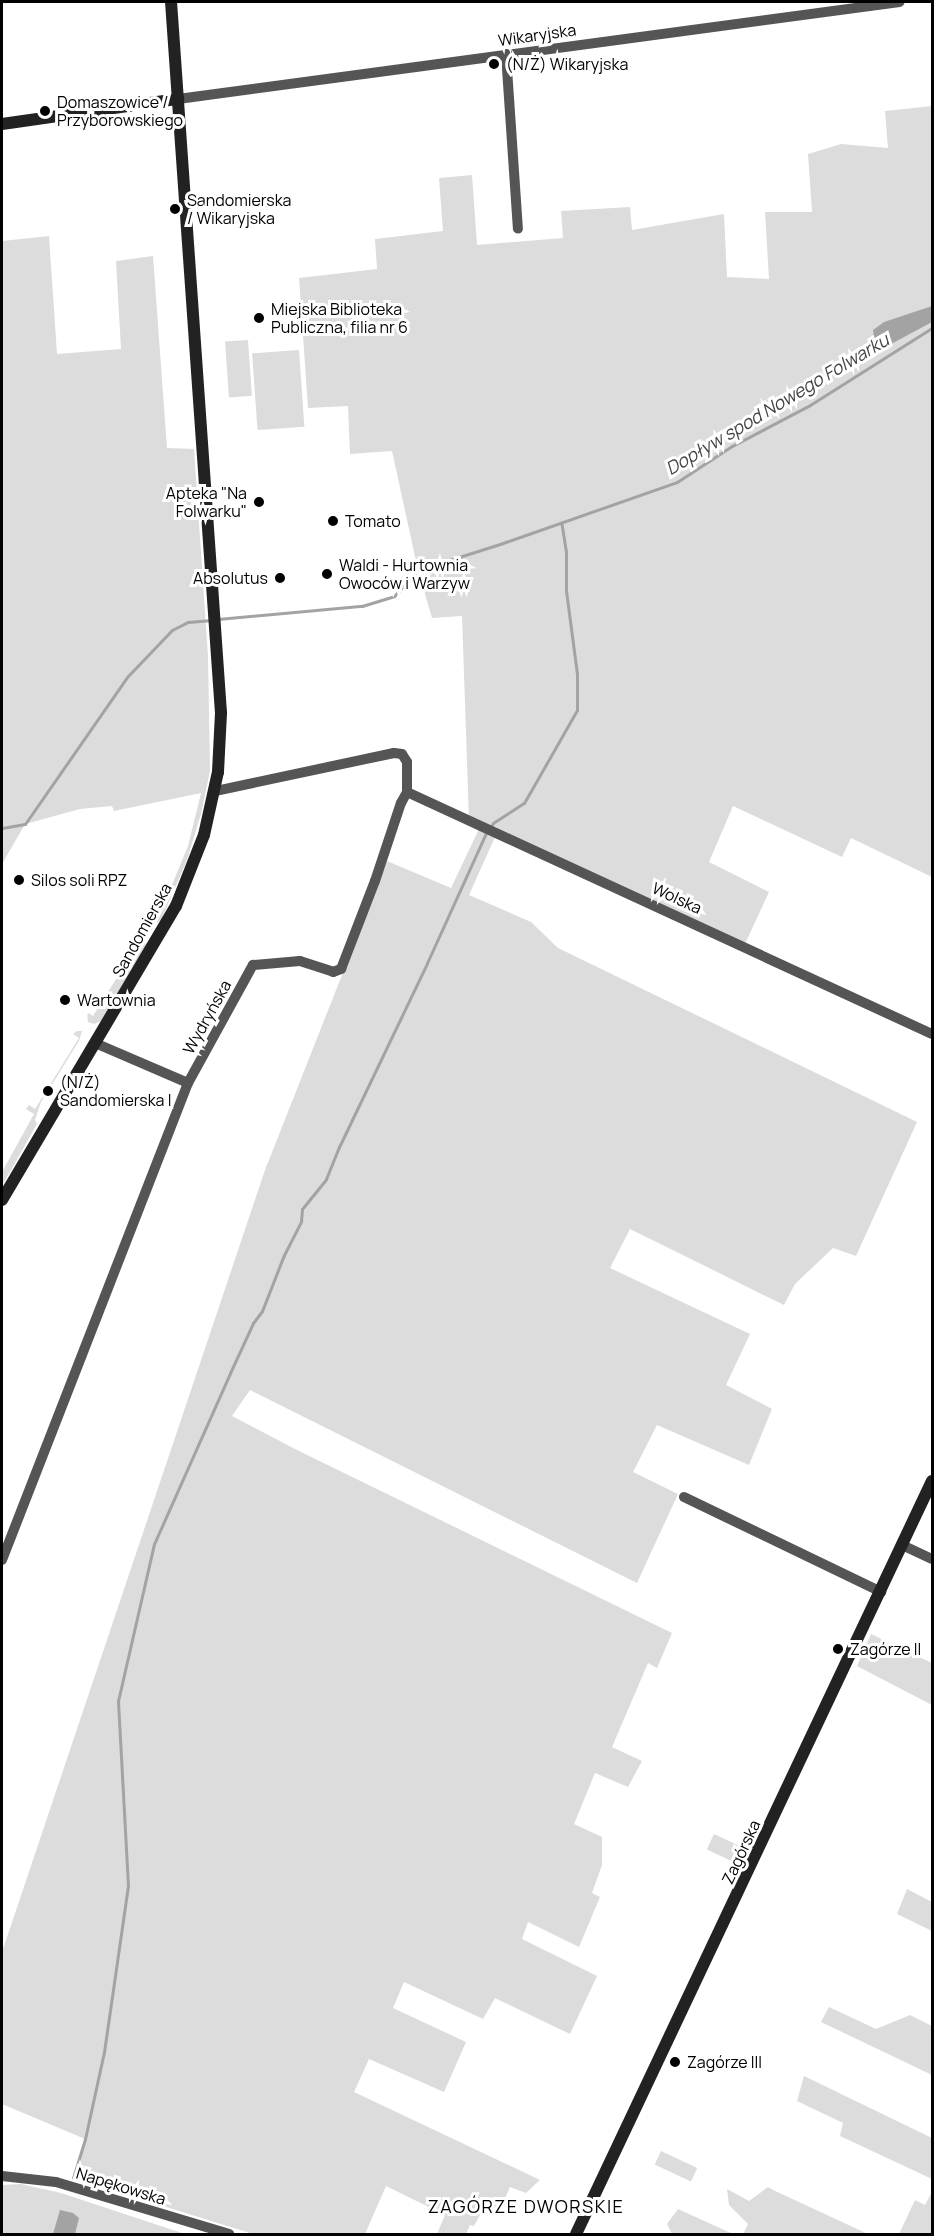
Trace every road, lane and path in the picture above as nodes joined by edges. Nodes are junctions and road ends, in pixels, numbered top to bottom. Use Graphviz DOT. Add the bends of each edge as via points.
graph roads {
  1 [pos="171,2"];
  2 [pos="900,2"];
  3 [pos="506,54"];
  4 [pos="178,99"];
  5 [pos="2,124"];
  6 [pos="518,229"];
  7 [pos="215,790"];
  8 [pos="408,792"];
  9 [pos="933,1034"];
  10 [pos="95,1043"];
  11 [pos="188,1083"];
  12 [pos="2,1200"];
  13 [pos="933,1482"];
  14 [pos="684,1497"];
  15 [pos="902,1545"];
  16 [pos="933,1559"];
  17 [pos="2,1560"];
  18 [pos="880,1592"];
  19 [pos="2,2176"];
  20 [pos="229,2235"];
  21 [pos="576,2235"];
  1 -- 4 [label="street, Sandomierska"];
  2 -- 3 [label="street, Wikaryjska"];
  3 -- 4 [label="street, Wikaryjska"];
  3 -- 6 [label="street"];
  4 -- 5 [label="street"];
  4 -- 7 [label="street, Sandomierska" via="215,620 221,734"];
  7 -- 8 [label="street, Wydryńska" via="394,753 402,754 407,762"];
  7 -- 10 [label="street, Sandomierska" via="201,844 179,900"];
  8 -- 9 [label="street, Wolska"];
  8 -- 11 [label="street, Wydryńska" via="401,802 341,969 333,972 300,961 253,965"];
  10 -- 11 [label="street"];
  10 -- 12 [label="street, Sandomierska"];
  11 -- 17 [label="street, Wydryńska"];
  13 -- 15 [label="street, Zagórska"];
  14 -- 18 [label="street"];
  15 -- 16 [label="street"];
  15 -- 18 [label="street, Zagórska"];
  18 -- 21 [label="street, Zagórska"];
  19 -- 20 [label="street, Napękowska" via="56,2182"];
}
